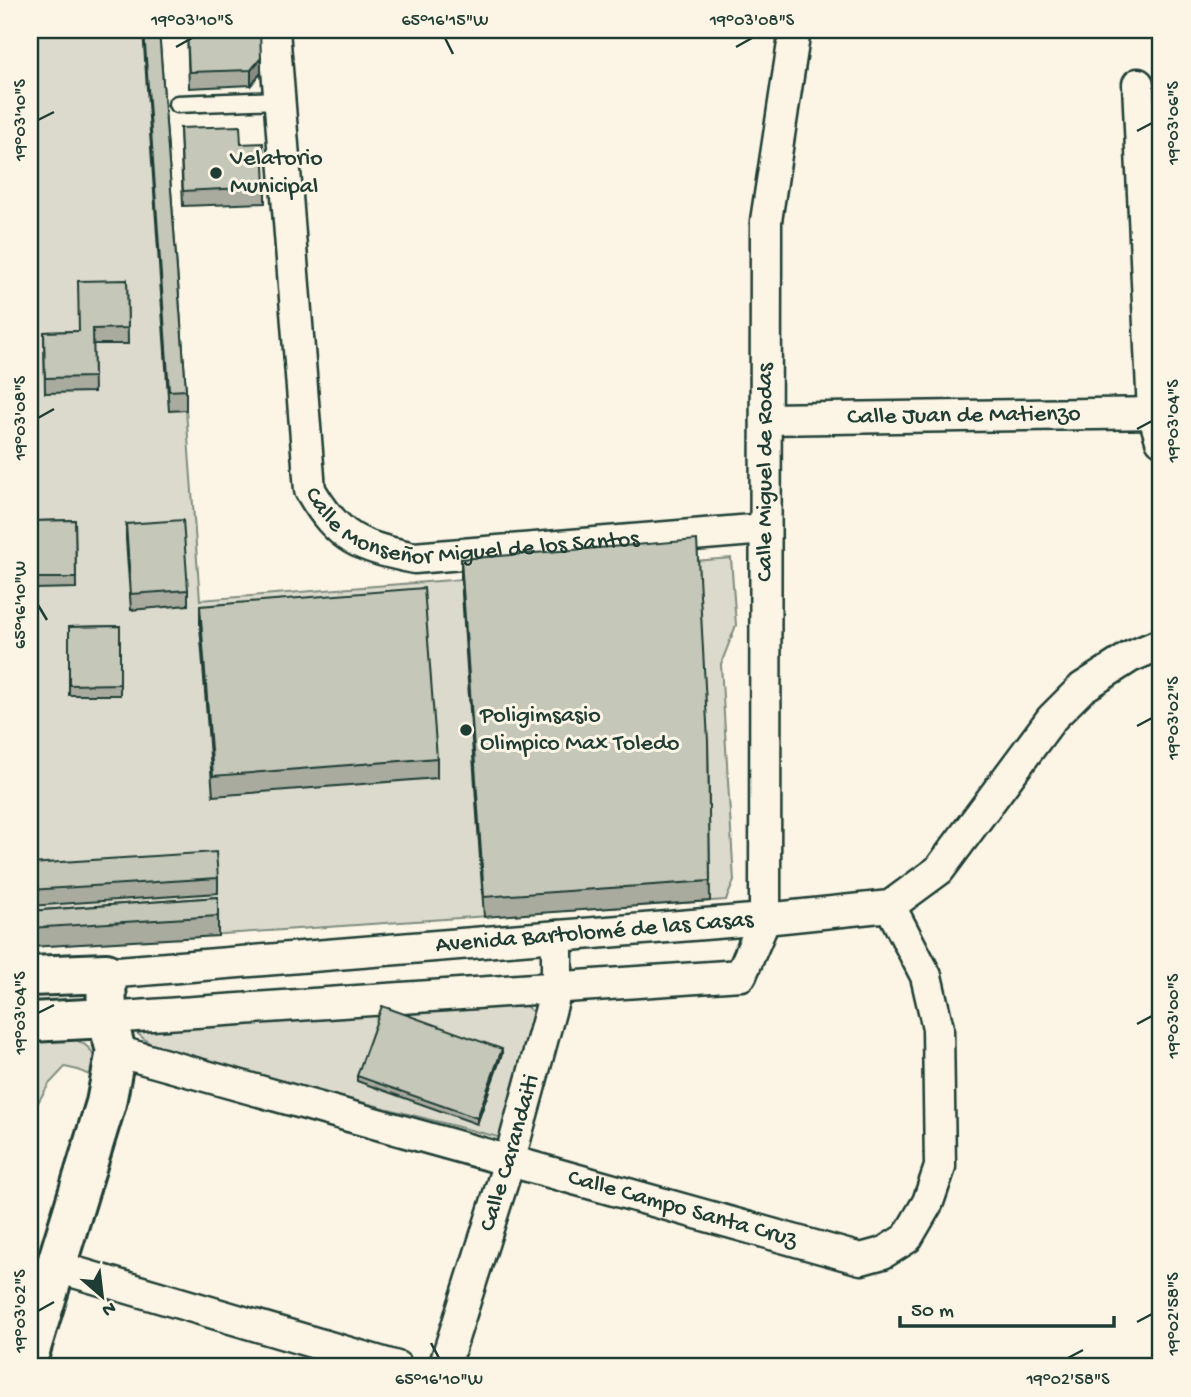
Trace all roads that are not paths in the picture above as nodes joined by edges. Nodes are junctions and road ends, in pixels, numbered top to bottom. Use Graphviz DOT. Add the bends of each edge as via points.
graph roads {
  1 [pos="274,30"];
  2 [pos="794,30"];
  3 [pos="1138,84"];
  4 [pos="279,100"];
  5 [pos="177,104"];
  6 [pos="766,419"];
  7 [pos="1158,422"];
  8 [pos="765,529"];
  9 [pos="1161,644"];
  10 [pos="890,906"];
  11 [pos="765,919"];
  12 [pos="556,936"];
  13 [pos="106,973"];
  14 [pos="30,976"];
  15 [pos="556,986"];
  16 [pos="30,1022"];
  17 [pos="111,1034"];
  18 [pos="509,1162"];
  19 [pos="57,1267"];
  20 [pos="30,1351"];
  21 [pos="397,1367"];
  22 [pos="444,1367"];
  1 -- 4 [label="street, Calle Monseñor Miguel de los Santos"];
  2 -- 6 [label="street, Calle Miguel de Rodas" via="766,221"];
  3 -- 7 [label="street"];
  4 -- 5 [label="lane"];
  4 -- 8 [label="street, Calle Monseñor Miguel de los Santos" via="310,490 325,516 351,539 414,558"];
  6 -- 7 [label="street, Calle Juan de Matienzo"];
  6 -- 8 [label="street, Calle Miguel de Rodas"];
  8 -- 11 [label="street, Calle Miguel de Rodas"];
  9 -- 10 [label="street" via="1130,657 1082,688 1052,718 939,870"];
  10 -- 11 [label="street"];
  10 -- 18 [label="street, Calle Campo Santa Cruz" via="926,976 938,1028 940,1167 928,1202 907,1238 884,1253 861,1259"];
  11 -- 12 [label="street, Avenida Bartolomé de las Casas"];
  11 -- 15 [label="street, Avenida Bartolomé de las Casas" via="741,975"];
  12 -- 13 [label="street, Avenida Bartolomé de las Casas"];
  12 -- 15 [label="street, Calle Carandaiti"];
  13 -- 14 [label="main road, Avenida Bartolomé de las Casas"];
  13 -- 17 [label="main road"];
  15 -- 17 [label="street, Avenida Bartolomé de las Casas"];
  15 -- 18 [label="street, Calle Carandaiti"];
  16 -- 17 [label="main road, Avenida Bartolomé de las Casas"];
  17 -- 18 [label="street, Calle Campo Santa Cruz"];
  17 -- 19 [label="main road" via="106,1103"];
  18 -- 22 [label="street, Calle Carandaiti"];
  19 -- 20 [label="main road"];
  19 -- 21 [label="street"];
}
